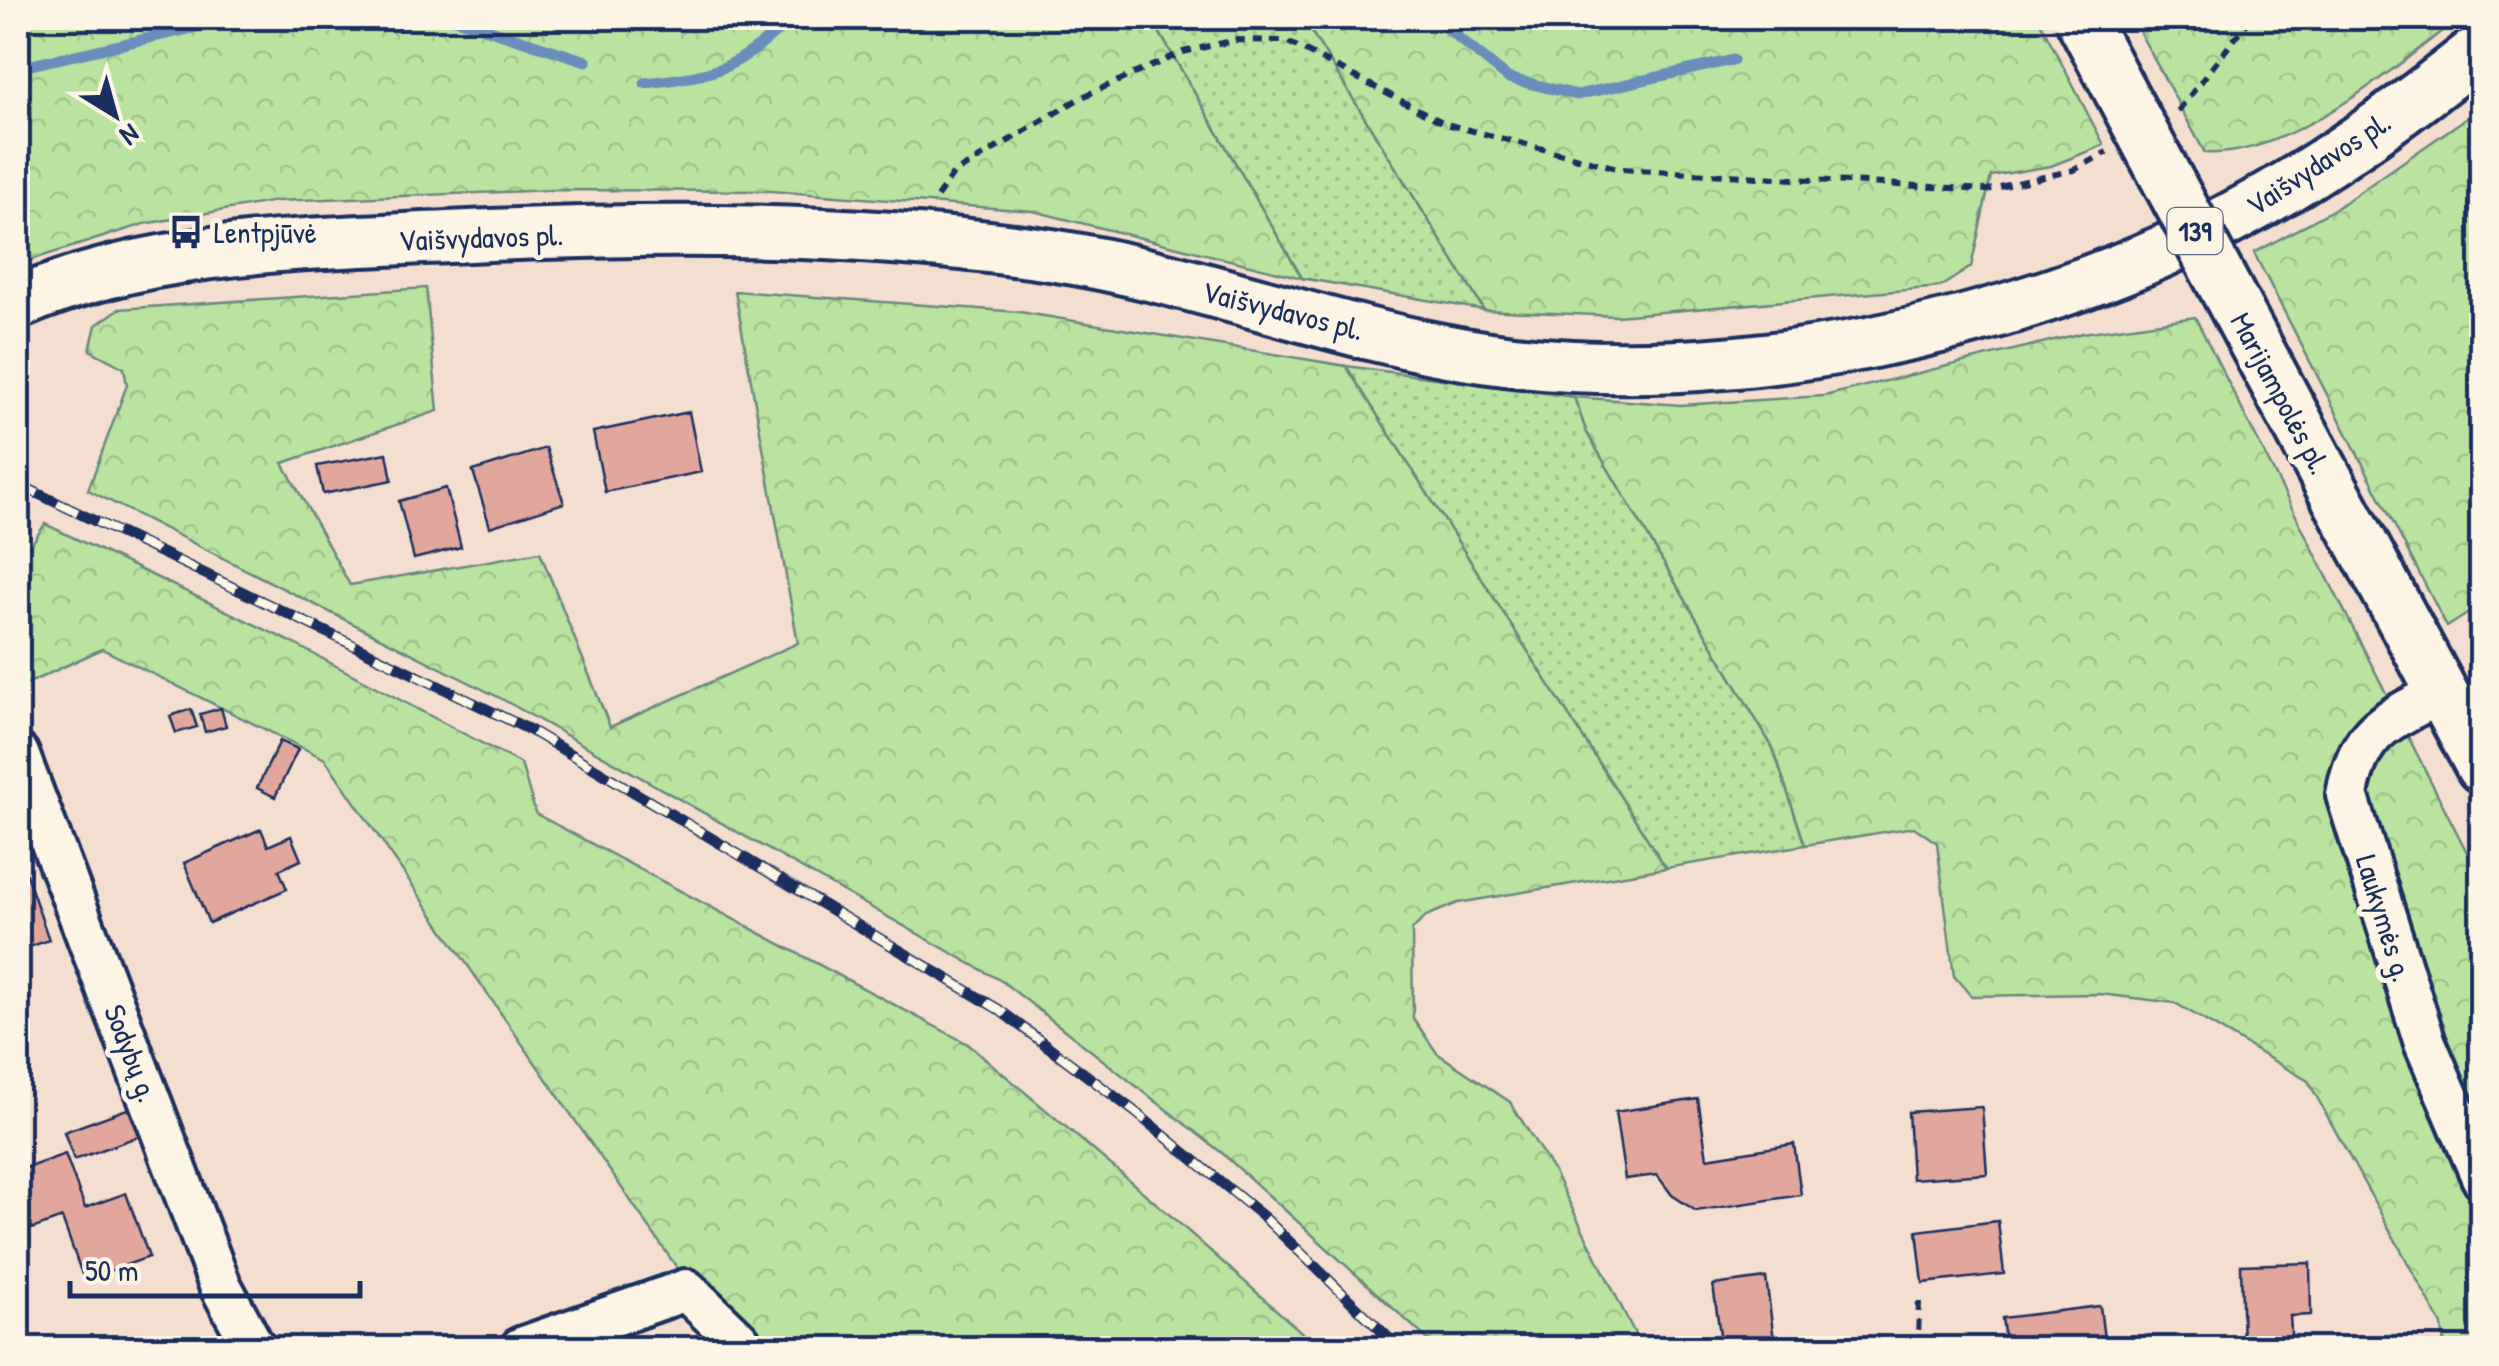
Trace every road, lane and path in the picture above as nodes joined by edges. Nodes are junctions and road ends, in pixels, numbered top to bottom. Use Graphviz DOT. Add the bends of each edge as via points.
graph roads {
  1 [pos="2081,18"];
  2 [pos="2251,18"];
  3 [pos="2482,48"];
  4 [pos="2167,122"];
  5 [pos="2120,146"];
  6 [pos="922,240"];
  7 [pos="18,302"];
  8 [pos="2441,694"];
  9 [pos="18,754"];
  10 [pos="2482,767"];
  11 [pos="2482,1177"];
  12 [pos="1918,1298"];
  13 [pos="254,1348"];
  14 [pos="521,1348"];
  15 [pos="741,1348"];
  16 [pos="1918,1348"];
  1 -- 8 [label="main road, Marijampolės pl. / 139, bridge"];
  2 -- 4 [label="path"];
  3 -- 6 [label="main road, Vaišvydavos pl." via="2276,193 2146,258 1970,318 1856,344 1699,366 1490,358 1141,272"];
  5 -- 6 [label="path" via="2074,170 1987,190 1622,169 1446,124 1286,41 1236,40 1183,52 1080,98 953,174 930,207"];
  6 -- 7 [label="main road, Vaišvydavos pl." via="714,231 326,242 139,265"];
  8 -- 10 [label="main road, Marijampolės pl. / 139"];
  8 -- 11 [label="street, Laukymės g." via="2385,722 2353,757 2347,794 2425,1043"];
  9 -- 13 [label="street, Sodybų g." via="220,1285"];
  12 -- 16 [label="path"];
  14 -- 15 [label="street" via="686,1290"];
}
